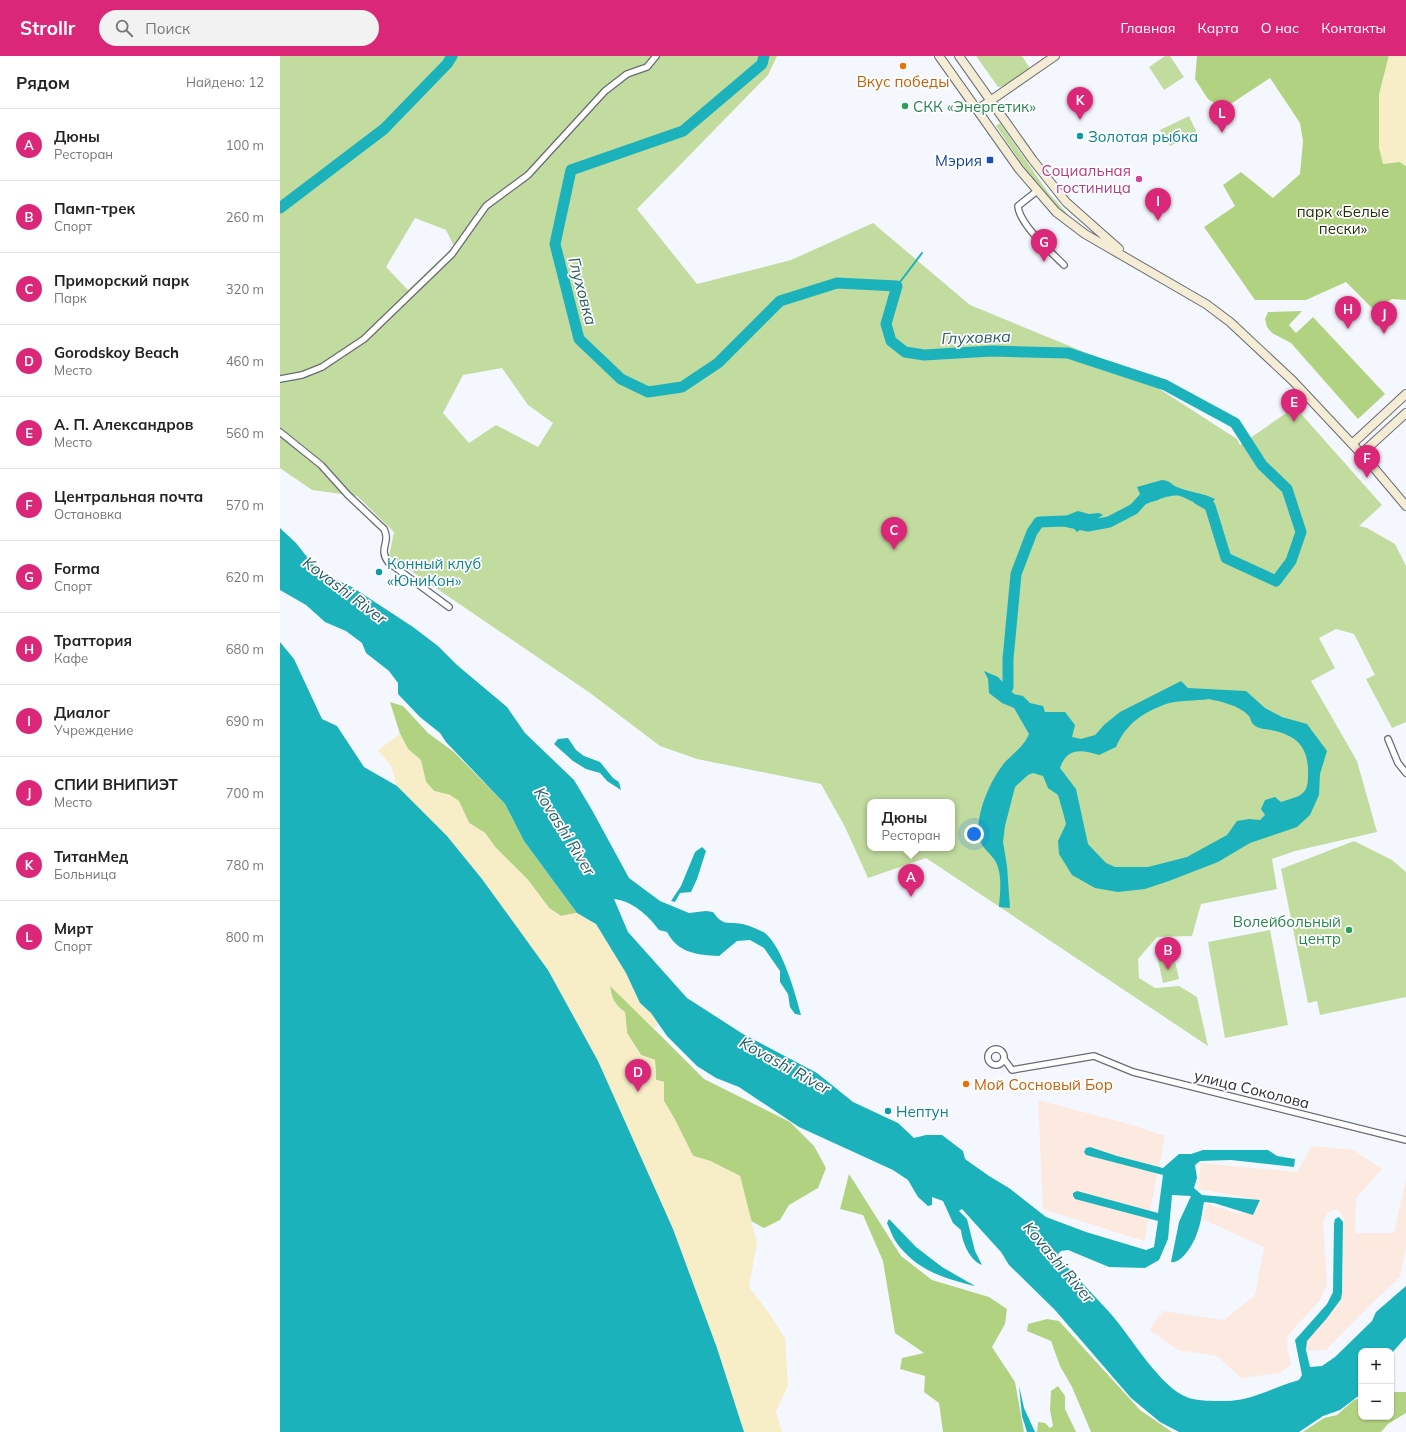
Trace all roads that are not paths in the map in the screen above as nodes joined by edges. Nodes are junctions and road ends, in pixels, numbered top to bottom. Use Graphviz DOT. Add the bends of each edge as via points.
graph roads {
  1 [pos="656,56"];
  2 [pos="939,56"];
  3 [pos="959,56"];
  4 [pos="1055,56"];
  5 [pos="990,101"];
  6 [pos="977,110"];
  7 [pos="1037,191"];
  8 [pos="1091,226"];
  9 [pos="1085,234"];
  10 [pos="1135,263"];
  11 [pos="1064,265"];
  12 [pos="280,379"];
  13 [pos="1406,394"];
  14 [pos="1406,413"];
  15 [pos="280,432"];
  16 [pos="1352,444"];
  17 [pos="1361,454"];
  18 [pos="1406,506"];
  19 [pos="448,607"];
  20 [pos="1388,739"];
  21 [pos="1406,773"];
  22 [pos="1004,1059"];
  23 [pos="1406,1140"];
  1 -- 12 [label="street" via="647,67 627,74 605,91 528,176 486,206 452,254 364,339 322,367 302,375"];
  2 -- 6 [label="main road"];
  3 -- 5 [label="main road"];
  4 -- 5 [label="main road"];
  5 -- 6 [label="main road"];
  5 -- 8 [label="main road" via="1066,202"];
  6 -- 7 [label="main road"];
  7 -- 9 [label="main road" via="1056,212"];
  7 -- 11 [label="street" via="1018,206 1020,214 1032,231"];
  8 -- 9 [label="main road" via="1090,231"];
  8 -- 10 [label="main road"];
  9 -- 10 [label="main road"];
  10 -- 16 [label="main road" via="1206,304 1235,326 1293,380"];
  13 -- 16 [label="main road"];
  14 -- 17 [label="main road"];
  15 -- 19 [label="street" via="321,465 384,529 386,541 383,556 388,562"];
  16 -- 17 [label="main road"];
  17 -- 18 [label="main road"];
  20 -- 21 [label="street" via="1398,763"];
  22 -- 23 [label="street, улица Соколова" via="1012,1070 1094,1056 1133,1072"];
}
